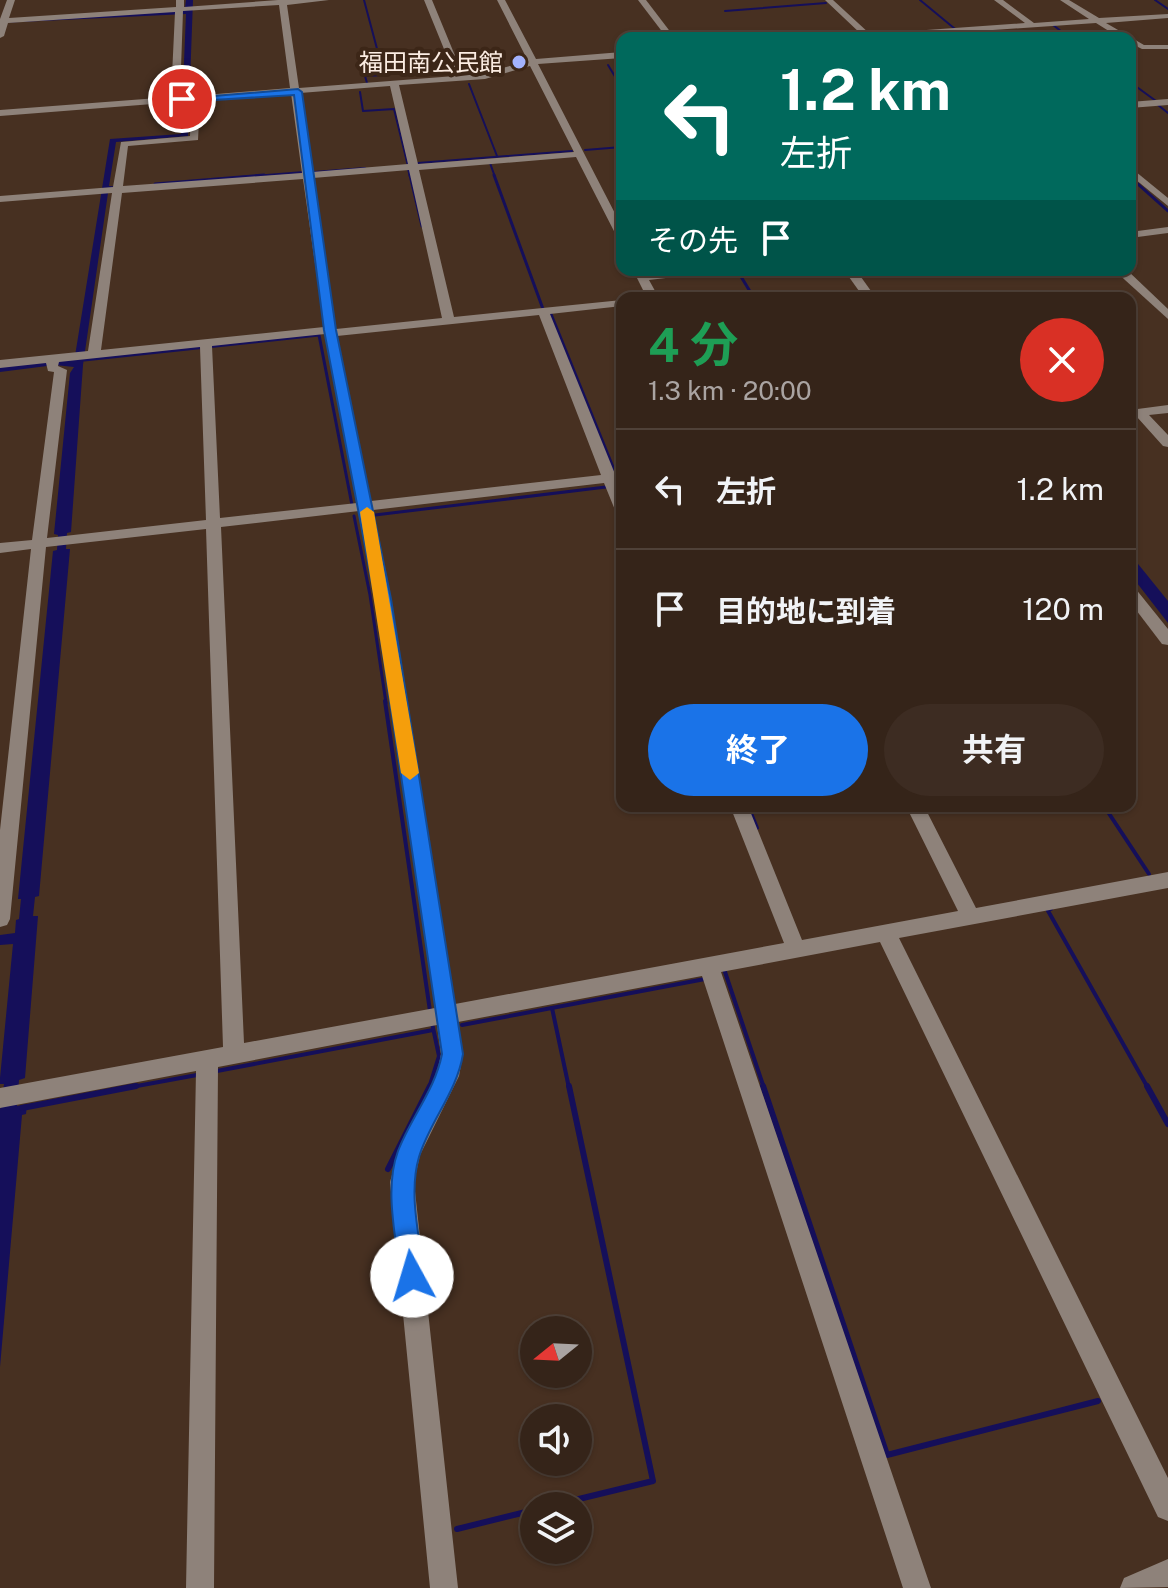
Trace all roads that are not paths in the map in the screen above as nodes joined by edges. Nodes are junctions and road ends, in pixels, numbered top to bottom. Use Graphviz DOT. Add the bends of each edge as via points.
graph roads {
  1 [pos="11,0"];
  2 [pos="325,0"];
  3 [pos="428,0"];
  4 [pos="501,0"];
  5 [pos="642,0"];
  6 [pos="829,0"];
  7 [pos="998,0"];
  8 [pos="1064,0"];
  9 [pos="282,1"];
  10 [pos="182,9"];
  11 [pos="1168,16"];
  12 [pos="1096,21"];
  13 [pos="3,22"];
  14 [pos="1032,25"];
  15 [pos="959,30"];
  16 [pos="666,32"];
  17 [pos="864,32"];
  18 [pos="933,32"];
  19 [pos="962,32"];
  20 [pos="1116,32"];
  21 [pos="0,36"];
  22 [pos="1136,44"];
  23 [pos="1168,47"];
  24 [pos="616,55"];
  25 [pos="534,62"];
  26 [pos="460,78"];
  27 [pos="394,83"];
  28 [pos="295,91"];
  29 [pos="186,99"];
  30 [pos="1168,102"];
  31 [pos="1136,105"];
  32 [pos="0,113"];
  33 [pos="581,154"];
  34 [pos="413,167"];
  35 [pos="309,175"];
  36 [pos="1136,175"];
  37 [pos="116,189"];
  38 [pos="0,199"];
  39 [pos="1168,203"];
  40 [pos="616,225"];
  41 [pos="1168,230"];
  42 [pos="1136,234"];
  43 [pos="1126,276"];
  44 [pos="616,304"];
  45 [pos="543,311"];
  46 [pos="1168,315"];
  47 [pos="449,321"];
  48 [pos="330,331"];
  49 [pos="206,346"];
  50 [pos="92,355"];
  51 [pos="53,363"];
  52 [pos="0,364"];
  53 [pos="1168,409"];
  54 [pos="1141,417"];
  55 [pos="1168,443"];
  56 [pos="616,478"];
  57 [pos="367,508"];
  58 [pos="214,525"];
  59 [pos="46,544"];
  60 [pos="0,548"];
  61 [pos="1136,599"];
  62 [pos="1168,640"];
  63 [pos="741,812"];
  64 [pos="918,812"];
  65 [pos="1168,880"];
  66 [pos="970,915"];
  67 [pos="0,919"];
  68 [pos="885,931"];
  69 [pos="795,947"];
  70 [pos="708,964"];
  71 [pos="436,1016"];
  72 [pos="234,1053"];
  73 [pos="207,1058"];
  74 [pos="0,1098"];
  75 [pos="1168,1507"];
  76 [pos="1168,1573"];
  77 [pos="200,1588"];
  78 [pos="444,1588"];
  79 [pos="917,1588"];
  80 [pos="1134,1588"];
  1 -- 13 [label="street"];
  2 -- 9 [label="street"];
  3 -- 26 [label="street"];
  4 -- 25 [label="street"];
  5 -- 16 [label="street"];
  6 -- 17 [label="street"];
  7 -- 14 [label="street"];
  8 -- 12 [label="street"];
  9 -- 10 [label="street"];
  9 -- 28 [label="street"];
  10 -- 13 [label="street"];
  10 -- 29 [label="street"];
  11 -- 12 [label="street"];
  12 -- 14 [label="street"];
  12 -- 20 [label="street"];
  13 -- 21 [label="street"];
  14 -- 15 [label="street"];
  15 -- 18 [label="street"];
  15 -- 19 [label="street"];
  22 -- 23 [label="street"];
  24 -- 25 [label="street"];
  25 -- 26 [label="street"];
  25 -- 33 [label="street"];
  26 -- 27 [label="street"];
  27 -- 28 [label="street"];
  27 -- 34 [label="street"];
  28 -- 29 [label="street"];
  28 -- 35 [label="street"];
  29 -- 32 [label="street"];
  29 -- 37 [label="street" via="195,138 124,144"];
  30 -- 31 [label="street"];
  33 -- 34 [label="street"];
  33 -- 40 [label="street"];
  34 -- 35 [label="street"];
  34 -- 47 [label="street"];
  35 -- 37 [label="street"];
  35 -- 48 [label="street"];
  36 -- 39 [label="street"];
  37 -- 38 [label="street"];
  37 -- 50 [label="street"];
  41 -- 42 [label="street"];
  43 -- 46 [label="street"];
  44 -- 45 [label="street"];
  45 -- 47 [label="street"];
  45 -- 56 [label="street"];
  47 -- 48 [label="street"];
  48 -- 49 [label="street"];
  48 -- 57 [label="street"];
  49 -- 50 [label="street"];
  49 -- 58 [label="street"];
  50 -- 51 [label="street"];
  51 -- 52 [label="street"];
  51 -- 59 [label="street" via="61,370"];
  53 -- 54 [label="street"];
  54 -- 55 [label="street"];
  56 -- 57 [label="street"];
  57 -- 58 [label="street"];
  57 -- 71 [label="street"];
  58 -- 59 [label="street"];
  58 -- 72 [label="street"];
  59 -- 60 [label="street"];
  59 -- 67 [label="street"];
  61 -- 62 [label="street"];
  63 -- 69 [label="street"];
  64 -- 66 [label="street"];
  65 -- 66 [label="street"];
  66 -- 68 [label="street"];
  68 -- 69 [label="street"];
  68 -- 75 [label="street"];
  69 -- 70 [label="street"];
  70 -- 71 [label="street"];
  70 -- 79 [label="street"];
  71 -- 72 [label="street"];
  71 -- 78 [label="street" via="452,1054 448,1076 409,1153 402,1182"];
  72 -- 73 [label="street"];
  73 -- 74 [label="street"];
  73 -- 77 [label="street"];
  76 -- 80 [label="street"];
}
